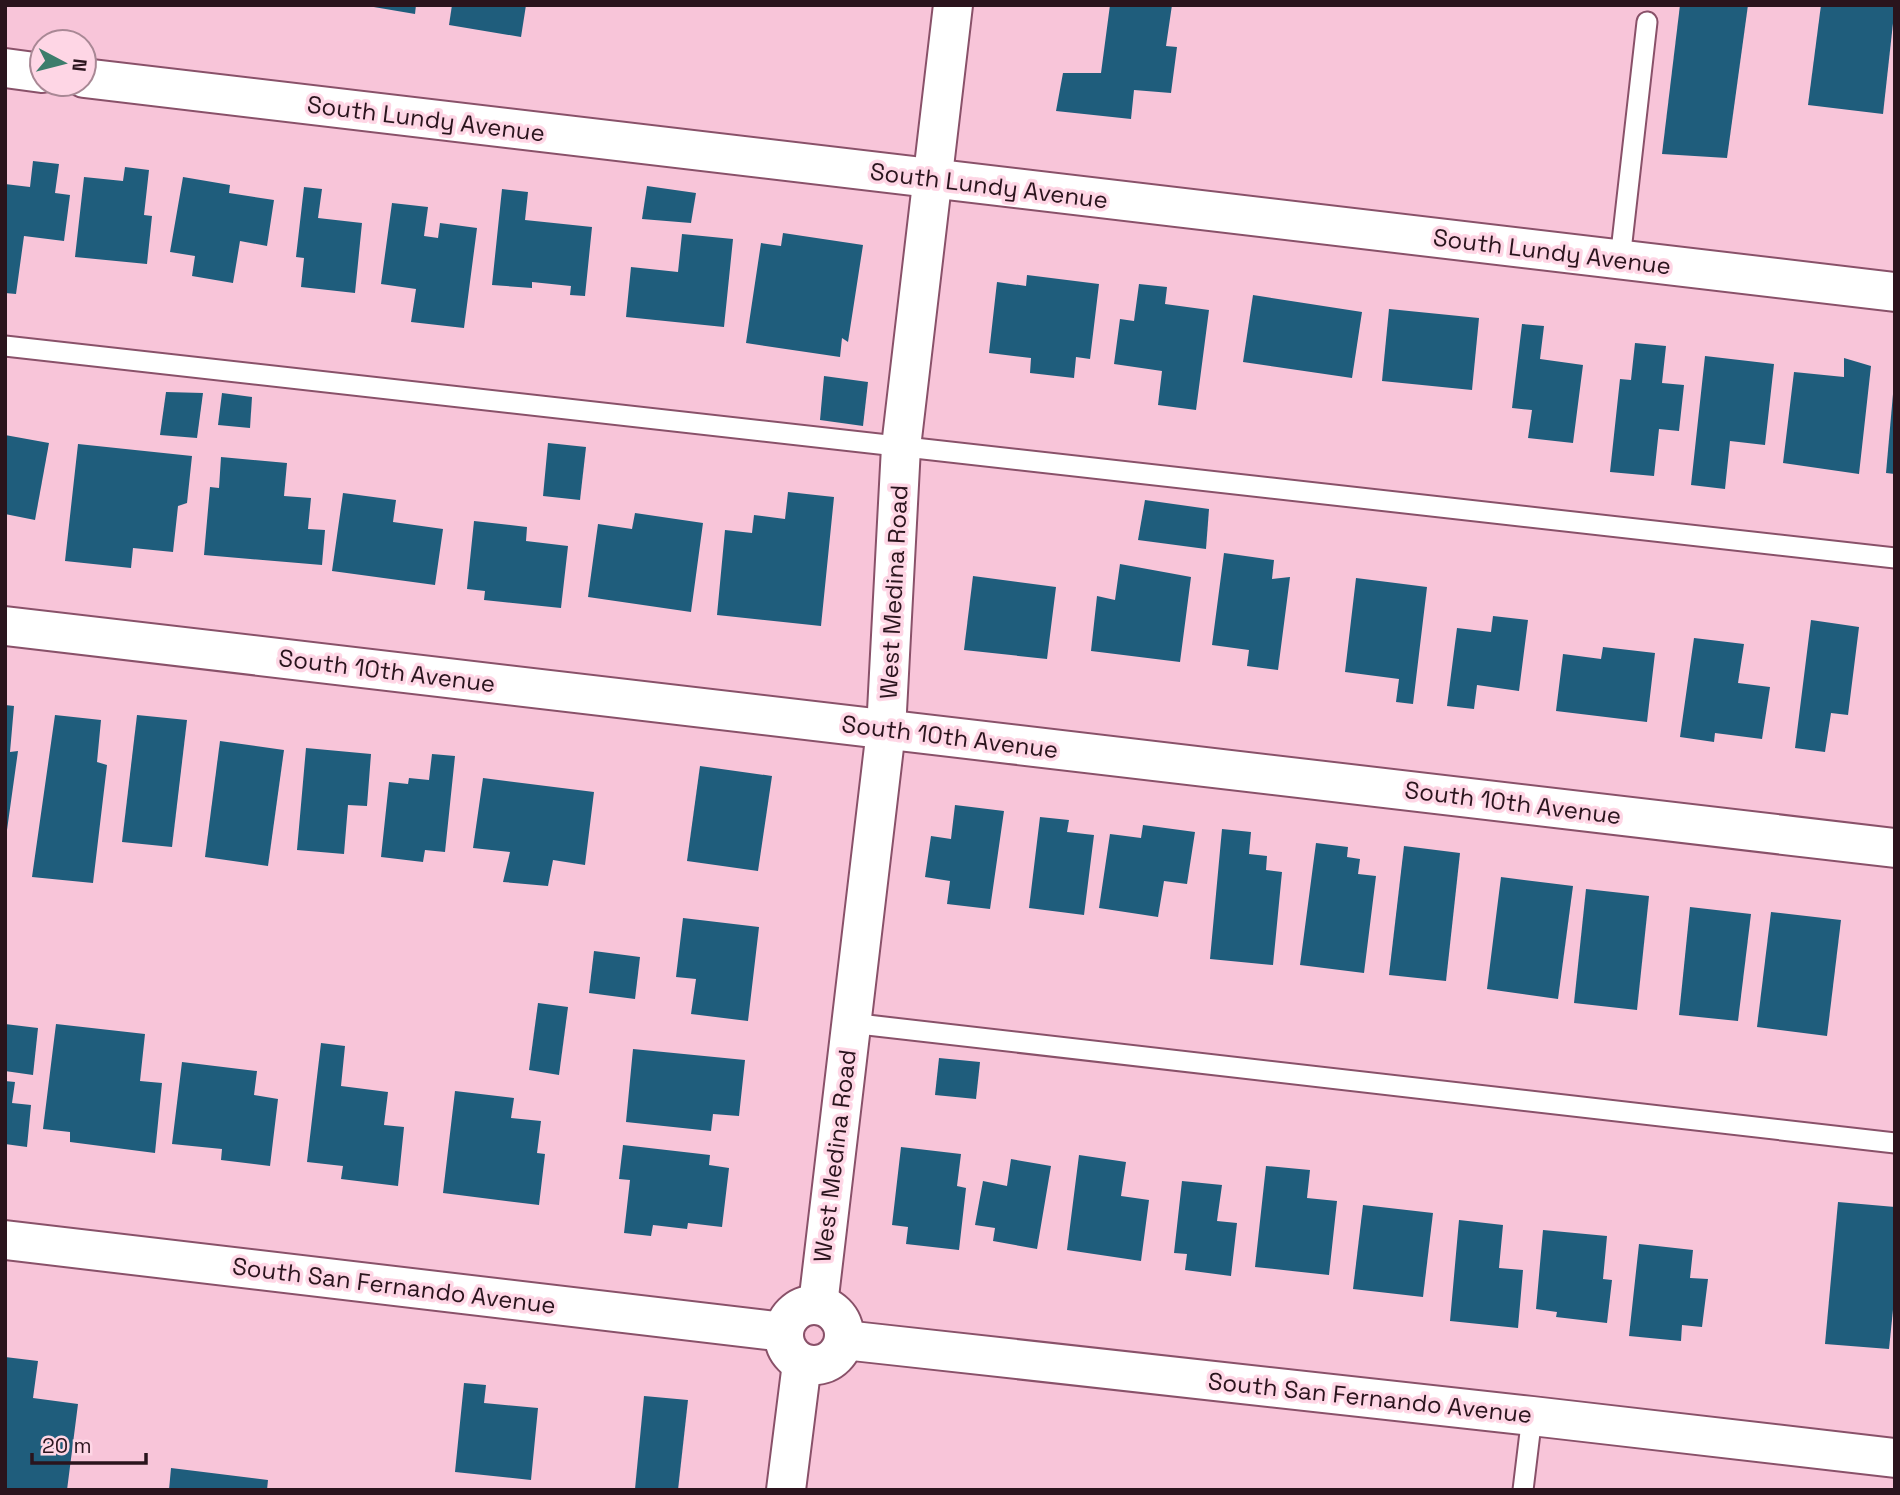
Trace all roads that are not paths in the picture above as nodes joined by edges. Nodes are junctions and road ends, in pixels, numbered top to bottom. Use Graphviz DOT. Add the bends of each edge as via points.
graph roads {
  1 [pos="953,5"];
  2 [pos="1647,22"];
  3 [pos="5,68"];
  4 [pos="28,71"];
  5 [pos="98,80"];
  6 [pos="933,179"];
  7 [pos="1620,260"];
  8 [pos="1895,292"];
  9 [pos="5,346"];
  10 [pos="901,447"];
  11 [pos="1895,558"];
  12 [pos="5,626"];
  13 [pos="886,730"];
  14 [pos="1895,848"];
  15 [pos="850,1023"];
  16 [pos="1895,1143"];
  17 [pos="5,1240"];
  18 [pos="818,1304"];
  19 [pos="844,1340"];
  20 [pos="793,1347"];
  21 [pos="1532,1416"];
  22 [pos="1895,1458"];
  23 [pos="786,1490"];
  24 [pos="1523,1490"];
  1 -- 6 [label="street, West Medina Road"];
  2 -- 7 [label="lane"];
  3 -- 4 [label="street"];
  5 -- 6 [label="street, South Lundy Avenue"];
  6 -- 7 [label="street, South Lundy Avenue"];
  6 -- 10 [label="street, West Medina Road"];
  7 -- 8 [label="street, South Lundy Avenue"];
  9 -- 10 [label="lane"];
  10 -- 11 [label="lane"];
  10 -- 13 [label="street, West Medina Road"];
  12 -- 13 [label="street, South 10th Avenue"];
  13 -- 14 [label="street, South 10th Avenue"];
  13 -- 15 [label="street, West Medina Road"];
  15 -- 16 [label="lane"];
  15 -- 18 [label="street, West Medina Road"];
  17 -- 20 [label="street, South San Fernando Avenue"];
  18 -- 19 [label="street" via="842,1321"];
  18 -- 20 [label="street" via="799,1308 786,1322"];
  19 -- 20 [label="street" via="841,1350 815,1365"];
  19 -- 21 [label="street, South San Fernando Avenue"];
  20 -- 23 [label="street"];
  21 -- 22 [label="street, South San Fernando Avenue"];
  21 -- 24 [label="lane"];
}
